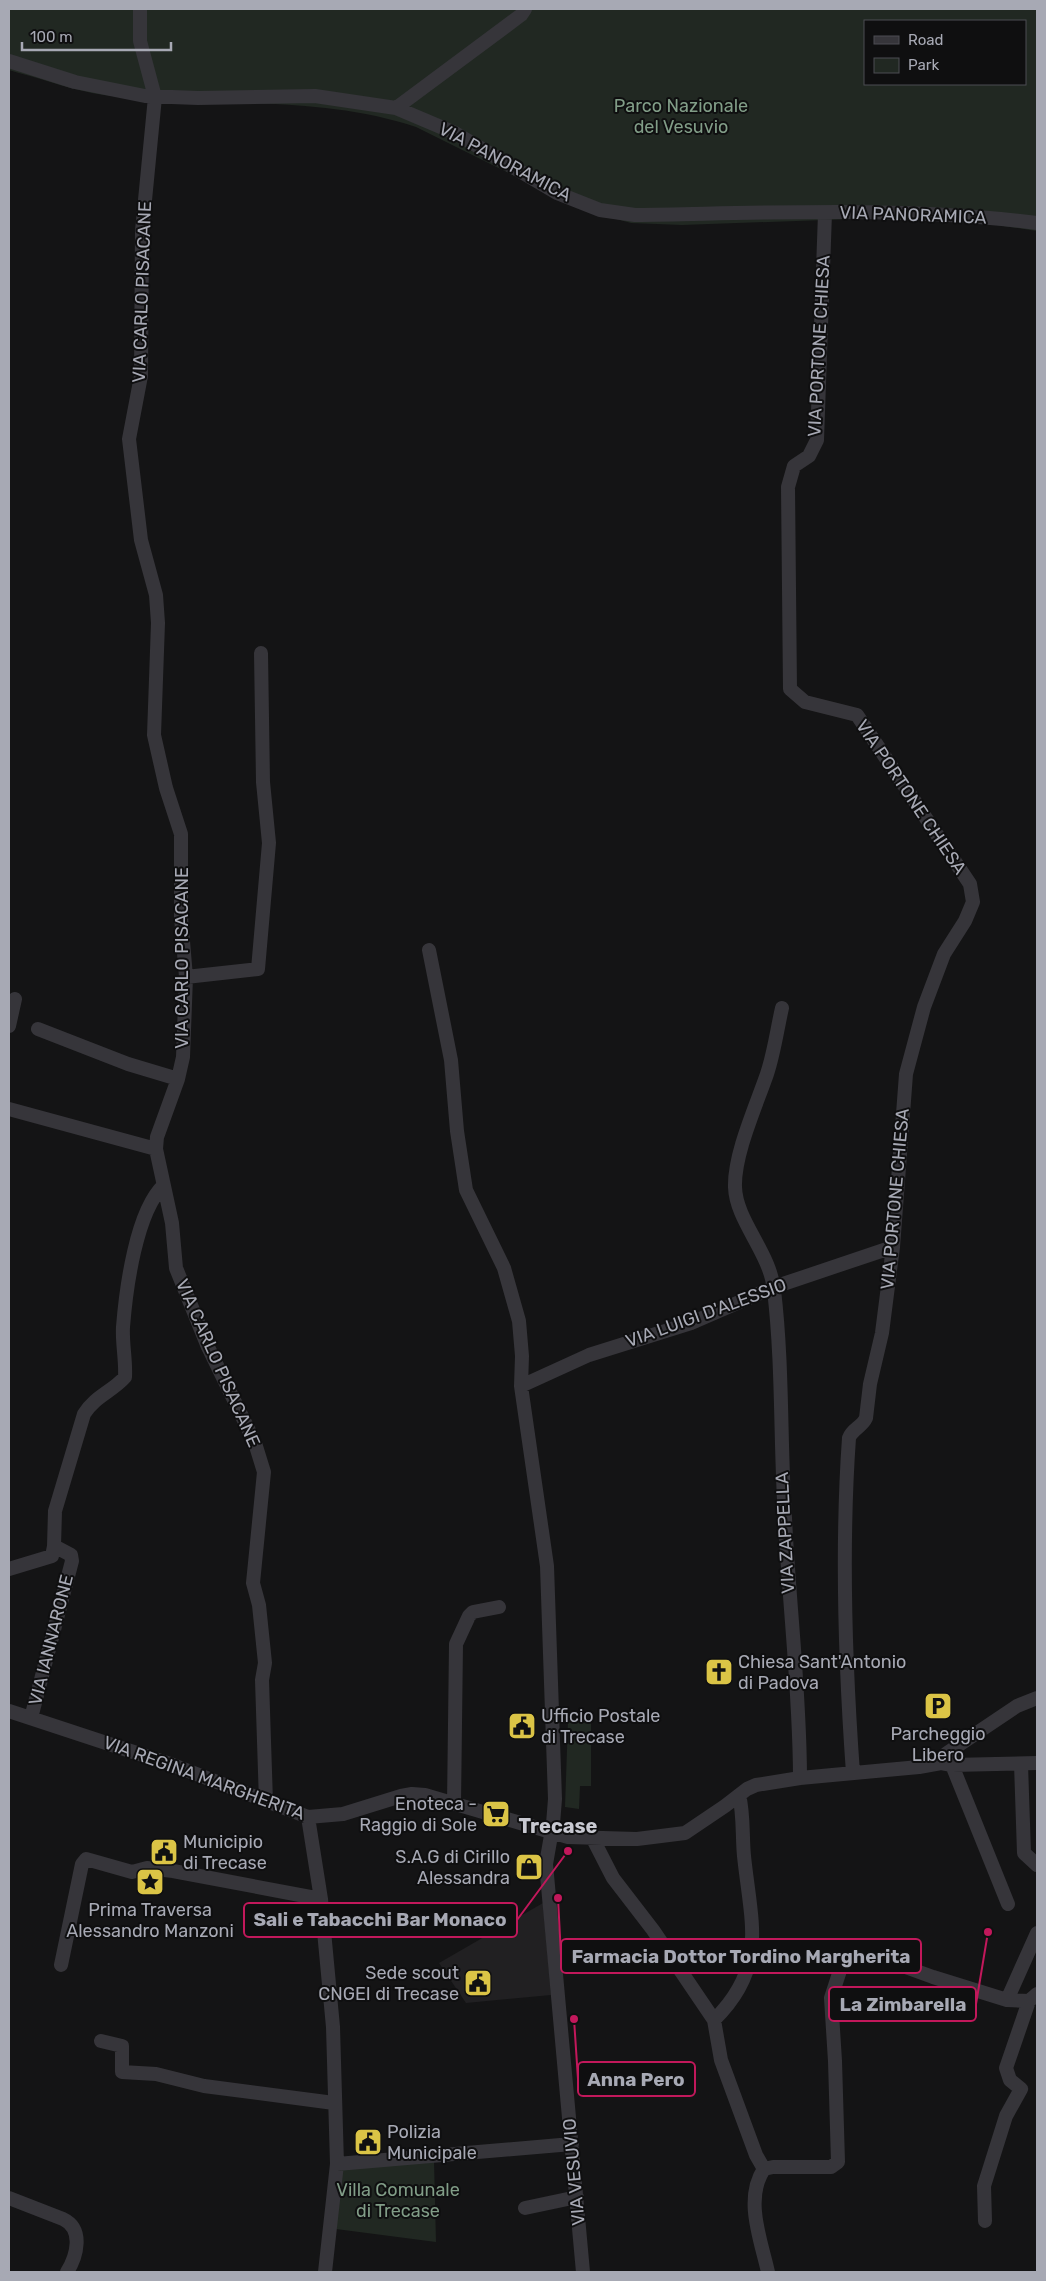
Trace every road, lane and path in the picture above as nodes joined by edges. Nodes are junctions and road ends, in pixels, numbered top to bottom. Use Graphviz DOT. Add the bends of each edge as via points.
graph roads {
  1 [pos="140,9"];
  2 [pos="525,9"];
  3 [pos="9,61"];
  4 [pos="155,97"];
  5 [pos="396,108"];
  6 [pos="825,213"];
  7 [pos="1037,223"];
  8 [pos="261,653"];
  9 [pos="429,950"];
  10 [pos="186,977"];
  11 [pos="15,999"];
  12 [pos="782,1008"];
  13 [pos="9,1026"];
  14 [pos="38,1029"];
  15 [pos="178,1079"];
  16 [pos="9,1109"];
  17 [pos="156,1149"];
  18 [pos="164,1185"];
  19 [pos="893,1247"];
  20 [pos="774,1287"];
  21 [pos="521,1386"];
  22 [pos="54,1546"];
  23 [pos="9,1569"];
  24 [pos="499,1607"];
  25 [pos="1037,1698"];
  26 [pos="9,1711"];
  27 [pos="31,1718"];
  28 [pos="947,1764"];
  29 [pos="1021,1764"];
  30 [pos="1037,1764"];
  31 [pos="854,1773"];
  32 [pos="800,1778"];
  33 [pos="739,1795"];
  34 [pos="266,1802"];
  35 [pos="454,1804"];
  36 [pos="308,1817"];
  37 [pos="552,1834"];
  38 [pos="593,1839"];
  39 [pos="1037,1865"];
  40 [pos="321,1899"];
  41 [pos="1008,1904"];
  42 [pos="1037,1933"];
  43 [pos="61,1965"];
  44 [pos="1033,1998"];
  45 [pos="1007,2000"];
  46 [pos="714,2020"];
  47 [pos="101,2041"];
  48 [pos="334,2103"];
  49 [pos="572,2144"];
  50 [pos="337,2164"];
  51 [pos="764,2169"];
  52 [pos="577,2196"];
  53 [pos="9,2198"];
  54 [pos="525,2208"];
  55 [pos="985,2221"];
  56 [pos="67,2272"];
  57 [pos="325,2272"];
  58 [pos="584,2272"];
  59 [pos="768,2272"];
  1 -- 4 [label="street" via="140,41"];
  2 -- 5 [label="street"];
  3 -- 4 [label="street, VIA PANORAMICA" via="75,82"];
  4 -- 5 [label="street, VIA PANORAMICA" via="315,96"];
  4 -- 10 [label="street, VIA CARLO PISACANE" via="142,231 141,376 129,439 141,540 156,594 154,735 166,788 182,834 181,918"];
  5 -- 6 [label="street, VIA PANORAMICA" via="455,133 557,192 600,210 635,215"];
  6 -- 7 [label="street, VIA PANORAMICA" via="917,213"];
  6 -- 19 [label="street, VIA PORTONE CHIESA" via="817,440 810,456 794,466 788,487 790,689 806,702 857,715 970,884 973,902 944,954 924,1007 906,1074"];
  8 -- 10 [label="street" via="262,782 269,843 258,969"];
  9 -- 21 [label="street, VIA VESUVIO" via="451,1060 466,1190 504,1268 518,1321"];
  10 -- 15 [label="street, VIA CARLO PISACANE" via="183,1057"];
  11 -- 13 [label="street"];
  12 -- 20 [label="street, VIA ZAPPELLA" via="768,1071 738,1162 735,1187 737,1203 770,1268"];
  14 -- 15 [label="street" via="128,1064"];
  15 -- 17 [label="street, VIA CARLO PISACANE" via="157,1137"];
  16 -- 17 [label="street"];
  17 -- 18 [label="street, VIA CARLO PISACANE"];
  18 -- 22 [label="street, VIA IANNARONE" via="151,1203 133,1256 123,1327 126,1376 89,1405 84,1414 55,1512"];
  18 -- 34 [label="street, VIA CARLO PISACANE" via="176,1268 208,1347 255,1443 264,1472 253,1583 260,1605 265,1662 262,1680"];
  19 -- 20 [label="street, VIA LUIGI D'ALESSIO"];
  19 -- 31 [label="street, VIA PORTONE CHIESA" via="882,1333 866,1418 849,1438 845,1580 847,1677"];
  20 -- 21 [label="street, VIA LUIGI D'ALESSIO" via="691,1323 589,1355"];
  20 -- 32 [label="street, VIA ZAPPELLA"];
  21 -- 37 [label="street, VIA VESUVIO" via="547,1566 555,1800"];
  22 -- 23 [label="street" via="50,1558"];
  22 -- 27 [label="street, VIA IANNARONE" via="71,1555 72,1560"];
  24 -- 35 [label="street" via="473,1612 456,1644"];
  25 -- 28 [label="street" via="1017,1706 947,1754 941,1759"];
  26 -- 27 [label="street, VIA REGINA MARGHERITA"];
  27 -- 34 [label="street, VIA REGINA MARGHERITA" via="173,1765"];
  28 -- 29 [label="street, VIA REGINA MARGHERITA"];
  28 -- 31 [label="street, VIA REGINA MARGHERITA"];
  28 -- 41 [label="street"];
  29 -- 30 [label="street, VIA REGINA MARGHERITA"];
  29 -- 39 [label="street" via="1024,1853"];
  31 -- 32 [label="street, VIA REGINA MARGHERITA"];
  32 -- 33 [label="street, VIA REGINA MARGHERITA" via="756,1786"];
  33 -- 38 [label="street, VIA REGINA MARGHERITA" via="685,1833 637,1839"];
  33 -- 46 [label="street" via="753,1949 744,1979 730,2004"];
  34 -- 36 [label="street, VIA REGINA MARGHERITA"];
  35 -- 36 [label="street, VIA REGINA MARGHERITA" via="412,1794 343,1814"];
  35 -- 37 [label="street, VIA REGINA MARGHERITA"];
  36 -- 40 [label="street"];
  37 -- 38 [label="street, VIA REGINA MARGHERITA"];
  37 -- 49 [label="street, VIA VESUVIO" via="546,1864"];
  38 -- 46 [label="street" via="613,1878"];
  40 -- 43 [label="street" via="174,1871 147,1868 132,1872 86,1859 82,1864"];
  40 -- 48 [label="street" via="333,2027"];
  42 -- 45 [label="street"];
  44 -- 45 [label="street"];
  44 -- 55 [label="street" via="1006,2068 1010,2080 1021,2089 1006,2116 984,2186"];
  45 -- 51 [label="street" via="853,1948 846,1952 831,1998 838,2162 831,2167"];
  46 -- 51 [label="street" via="721,2060"];
  47 -- 48 [label="street" via="122,2046 122,2072 156,2074 204,2086"];
  48 -- 50 [label="street"];
  49 -- 50 [label="street"];
  49 -- 52 [label="street, VIA VESUVIO"];
  50 -- 57 [label="street"];
  51 -- 59 [label="street" via="755,2188 754,2204"];
  52 -- 54 [label="street"];
  52 -- 58 [label="street, VIA VESUVIO"];
  53 -- 56 [label="street" via="63,2219 75,2228 76,2253"];
}
